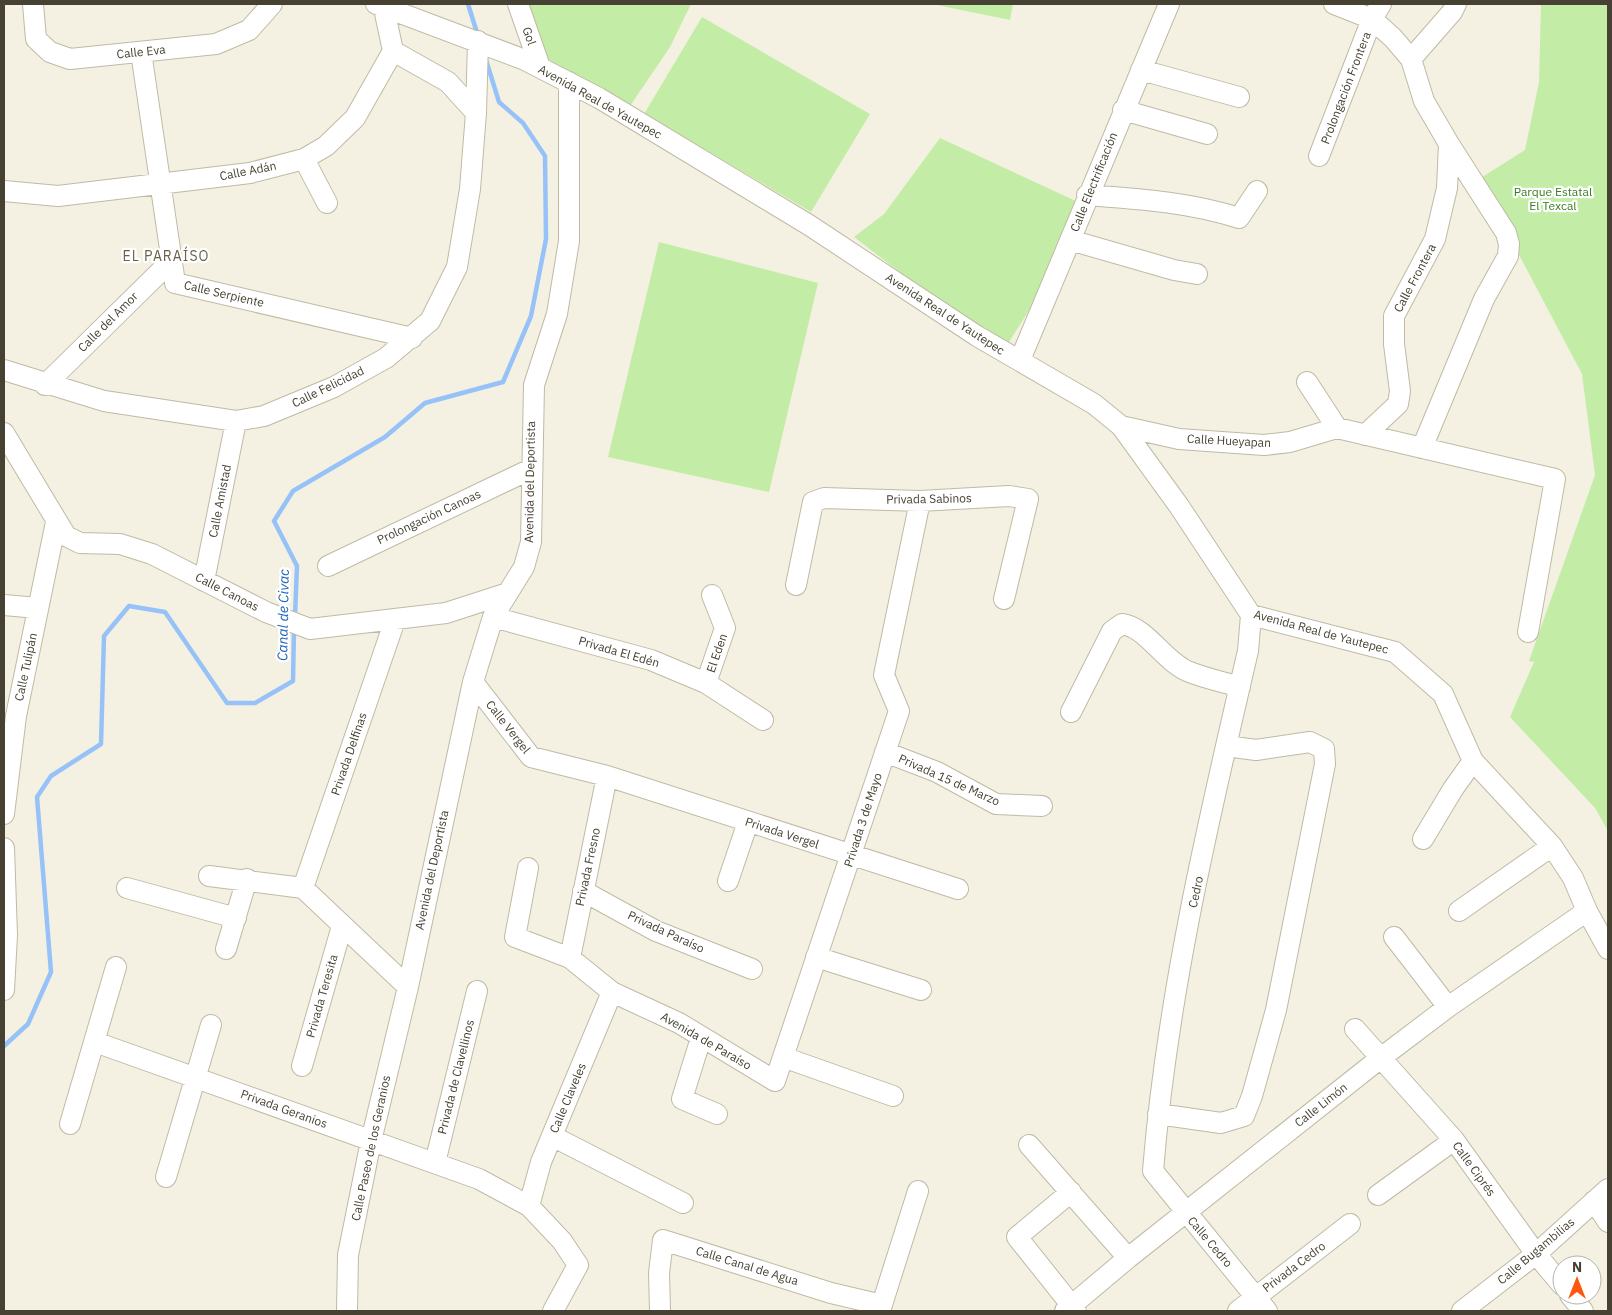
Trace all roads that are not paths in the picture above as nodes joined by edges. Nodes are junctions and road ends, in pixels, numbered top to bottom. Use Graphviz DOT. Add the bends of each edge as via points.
graph roads {
  1 [pos="34,4"];
  2 [pos="272,4"];
  3 [pos="380,4"];
  4 [pos="518,4"];
  5 [pos="1169,4"];
  6 [pos="1334,4"];
  7 [pos="1454,8"];
  8 [pos="1376,11"];
  9 [pos="479,42"];
  10 [pos="393,51"];
  11 [pos="141,52"];
  12 [pos="1411,60"];
  13 [pos="532,64"];
  14 [pos="1141,70"];
  15 [pos="569,82"];
  16 [pos="1239,97"];
  17 [pos="1124,110"];
  18 [pos="476,113"];
  19 [pos="1207,134"];
  20 [pos="1449,144"];
  21 [pos="1319,156"];
  22 [pos="304,159"];
  23 [pos="161,185"];
  24 [pos="4,191"];
  25 [pos="1257,191"];
  26 [pos="1087,195"];
  27 [pos="327,203"];
  28 [pos="1070,240"];
  29 [pos="172,260"];
  30 [pos="1197,274"];
  31 [pos="412,338"];
  32 [pos="1020,360"];
  33 [pos="4,370"];
  34 [pos="1307,382"];
  35 [pos="45,385"];
  36 [pos="236,421"];
  37 [pos="1121,426"];
  38 [pos="1337,428"];
  39 [pos="4,433"];
  40 [pos="1366,435"];
  41 [pos="1422,448"];
  42 [pos="531,469"];
  43 [pos="920,501"];
  44 [pos="56,522"];
  45 [pos="328,566"];
  46 [pos="204,582"];
  47 [pos="796,585"];
  48 [pos="508,593"];
  49 [pos="712,595"];
  50 [pos="1004,599"];
  51 [pos="4,605"];
  52 [pos="38,608"];
  53 [pos="1251,615"];
  54 [pos="493,617"];
  55 [pos="395,620"];
  56 [pos="1528,632"];
  57 [pos="473,682"];
  58 [pos="706,683"];
  59 [pos="1240,687"];
  60 [pos="1071,712"];
  61 [pos="763,720"];
  62 [pos="1226,746"];
  63 [pos="885,752"];
  64 [pos="1473,761"];
  65 [pos="607,776"];
  66 [pos="1042,806"];
  67 [pos="4,814"];
  68 [pos="748,822"];
  69 [pos="1423,840"];
  70 [pos="1552,846"];
  71 [pos="4,848"];
  72 [pos="852,855"];
  73 [pos="528,868"];
  74 [pos="209,876"];
  75 [pos="247,879"];
  76 [pos="728,881"];
  77 [pos="128,888"];
  78 [pos="303,888"];
  79 [pos="958,889"];
  80 [pos="583,891"];
  81 [pos="1459,911"];
  82 [pos="1587,911"];
  83 [pos="236,918"];
  84 [pos="342,926"];
  85 [pos="5,935"];
  86 [pos="1394,938"];
  87 [pos="226,949"];
  88 [pos="1608,949"];
  89 [pos="816,957"];
  90 [pos="570,958"];
  91 [pos="116,967"];
  92 [pos="752,970"];
  93 [pos="408,987"];
  94 [pos="4,989"];
  95 [pos="477,990"];
  96 [pos="921,990"];
  97 [pos="612,992"];
  98 [pos="1448,1007"];
  99 [pos="211,1024"];
  100 [pos="1355,1029"];
  101 [pos="701,1038"];
  102 [pos="95,1042"];
  103 [pos="783,1056"];
  104 [pos="1382,1057"];
  105 [pos="302,1066"];
  106 [pos="196,1077"];
  107 [pos="775,1081"];
  108 [pos="892,1096"];
  109 [pos="717,1114"];
  110 [pos="1158,1114"];
  111 [pos="70,1124"];
  112 [pos="552,1136"];
  113 [pos="1454,1140"];
  114 [pos="371,1141"];
  115 [pos="1029,1145"];
  116 [pos="435,1163"];
  117 [pos="1153,1171"];
  118 [pos="166,1177"];
  119 [pos="918,1191"];
  120 [pos="1071,1192"];
  121 [pos="1378,1195"];
  122 [pos="1601,1195"];
  123 [pos="683,1203"];
  124 [pos="529,1206"];
  125 [pos="1185,1212"];
  126 [pos="1608,1222"];
  127 [pos="1350,1224"];
  128 [pos="1536,1254"];
  129 [pos="1128,1258"];
  130 [pos="1552,1273"];
  131 [pos="1261,1304"];
  132 [pos="881,1308"];
  133 [pos="1071,1309"];
  134 [pos="347,1311"];
  135 [pos="553,1311"];
  136 [pos="660,1311"];
  137 [pos="1238,1311"];
  138 [pos="1462,1311"];
  1 -- 11 [label="street, Calle Eva" via="36,39 50,52 70,59"];
  2 -- 11 [label="street, Calle Eva" via="249,30 216,44"];
  3 -- 9 [label="street, Avenida Real de Yautepec"];
  3 -- 10 [label="street"];
  4 -- 13 [label="street, Gol"];
  5 -- 14 [label="street, Calle Electrificación"];
  6 -- 8 [label="street"];
  7 -- 12 [label="street"];
  8 -- 12 [label="street"];
  8 -- 21 [label="street, Prolongación Frontera"];
  9 -- 13 [label="street, Avenida Real de Yautepec"];
  9 -- 18 [label="street, Calle Felicidad"];
  10 -- 18 [label="street" via="448,82"];
  10 -- 22 [label="street, Calle Adán" via="355,118 326,146"];
  11 -- 23 [label="street, Calle Serpiente"];
  12 -- 20 [label="street" via="1424,101"];
  13 -- 15 [label="street, Avenida Real de Yautepec"];
  14 -- 16 [label="street"];
  14 -- 17 [label="street, Calle Electrificación"];
  15 -- 32 [label="street, Avenida Real de Yautepec" via="809,225 977,336"];
  15 -- 42 [label="street, Avenida del Deportista" via="568,241 557,314 534,385"];
  17 -- 19 [label="street"];
  17 -- 26 [label="street, Calle Electrificación"];
  18 -- 31 [label="street, Calle Felicidad" via="470,189 457,267 430,321"];
  20 -- 40 [label="street, Calle Frontera" via="1447,188 1435,239 1394,316 1400,391 1398,404"];
  20 -- 41 [label="street" via="1506,233 1508,256 1484,299"];
  22 -- 23 [label="street, Calle Adán" via="250,173"];
  22 -- 27 [label="street"];
  23 -- 24 [label="street, Calle Adán" via="58,196"];
  23 -- 29 [label="street, Calle Serpiente"];
  25 -- 26 [label="street" via="1239,218 1206,207"];
  26 -- 28 [label="street, Calle Electrificación"];
  28 -- 30 [label="street"];
  28 -- 32 [label="street, Calle Electrificación"];
  29 -- 31 [label="street, Calle Serpiente" via="175,282"];
  29 -- 35 [label="street, Calle del Amor"];
  31 -- 36 [label="street, Calle Felicidad" via="386,358 334,387 264,416"];
  32 -- 37 [label="street, Avenida Real de Yautepec" via="1094,404"];
  33 -- 35 [label="street, Calle Felicidad"];
  34 -- 38 [label="street"];
  35 -- 36 [label="street, Calle Felicidad" via="104,401"];
  36 -- 46 [label="street, Calle Amistad"];
  37 -- 38 [label="street, Calle Hueyapan" via="1179,439 1264,445 1290,442"];
  37 -- 53 [label="street, Avenida Real de Yautepec"];
  38 -- 40 [label="street"];
  39 -- 44 [label="street, Calle Canoas"];
  40 -- 41 [label="street"];
  41 -- 56 [label="street" via="1555,479"];
  42 -- 45 [label="street, Prolongación Canoas"];
  42 -- 48 [label="street, Avenida del Deportista" via="531,542 524,567"];
  43 -- 47 [label="street, Privada Sabinos" via="824,498 813,502"];
  43 -- 50 [label="street, Privada Sabinos" via="1009,496 1028,499"];
  43 -- 63 [label="street, Privada 3 de Mayo" via="884,675 899,711"];
  44 -- 46 [label="street, Calle Canoas" via="66,536 80,544 128,546 152,554"];
  44 -- 52 [label="street, Calle Tulipán"];
  46 -- 55 [label="street, Calle Canoas" via="310,629"];
  48 -- 54 [label="street, Avenida del Deportista"];
  48 -- 55 [label="street, Calle Canoas" via="446,613"];
  49 -- 58 [label="street, El Eden" via="725,628"];
  51 -- 52 [label="street"];
  52 -- 67 [label="street, Calle Tulipán" via="16,716"];
  53 -- 59 [label="street, Cedro"];
  53 -- 64 [label="street, Avenida Real de Yautepec" via="1395,652 1443,694"];
  54 -- 57 [label="street, Avenida del Deportista"];
  54 -- 58 [label="street, Privada El Edén" via="651,660"];
  55 -- 78 [label="street, Privada Delfinas"];
  57 -- 65 [label="street, Calle Vergel" via="531,757"];
  57 -- 93 [label="street, Avenida del Deportista"];
  58 -- 61 [label="street, Privada El Edén"];
  59 -- 60 [label="street" via="1187,671 1166,658 1132,625 1122,624 1112,631"];
  59 -- 62 [label="street, Cedro"];
  62 -- 110 [label="street, Cedro" via="1187,933"];
  62 -- 110 [label="street" via="1256,750 1310,742 1324,749 1325,764 1276,1010 1244,1116 1222,1123"];
  63 -- 66 [label="street, Privada 15 de Marzo" via="937,772 996,804"];
  63 -- 72 [label="street, Privada 3 de Mayo"];
  64 -- 69 [label="street"];
  64 -- 70 [label="street"];
  65 -- 68 [label="street, Privada Vergel"];
  65 -- 80 [label="street, Privada Fresno"];
  68 -- 72 [label="street, Privada Vergel"];
  68 -- 76 [label="street"];
  70 -- 81 [label="street"];
  70 -- 82 [label="street" via="1573,878"];
  71 -- 85 [label="street"];
  72 -- 79 [label="street, Privada Vergel"];
  72 -- 89 [label="street, Privada 3 de Mayo"];
  73 -- 90 [label="street, Avenida de Paraíso" via="515,937"];
  74 -- 75 [label="street"];
  75 -- 78 [label="street"];
  75 -- 83 [label="street"];
  77 -- 83 [label="street"];
  78 -- 84 [label="street"];
  80 -- 90 [label="street, Privada Fresno"];
  80 -- 92 [label="street, Privada Paraíso" via="656,931"];
  82 -- 88 [label="street"];
  82 -- 98 [label="street, Calle Limón"];
  83 -- 87 [label="street"];
  84 -- 93 [label="street"];
  84 -- 105 [label="street, Privada Teresita"];
  85 -- 94 [label="street"];
  86 -- 98 [label="street"];
  89 -- 96 [label="street"];
  89 -- 103 [label="street, Privada 3 de Mayo"];
  90 -- 97 [label="street, Avenida de Paraíso"];
  91 -- 102 [label="street"];
  93 -- 114 [label="street, Calle Paseo de los Geranios"];
  95 -- 116 [label="street, Privada de Clavellinos"];
  97 -- 101 [label="street, Avenida de Paraíso" via="679,1022"];
  97 -- 112 [label="street, Calle Claveles"];
  98 -- 104 [label="street, Calle Limón"];
  99 -- 106 [label="street"];
  100 -- 104 [label="street, Calle Ciprés"];
  101 -- 107 [label="street, Avenida de Paraíso"];
  101 -- 109 [label="street" via="682,1099"];
  102 -- 106 [label="street, Privada Geranios"];
  102 -- 111 [label="street"];
  103 -- 107 [label="street, Privada 3 de Mayo"];
  103 -- 108 [label="street"];
  104 -- 113 [label="street, Calle Ciprés"];
  104 -- 125 [label="street, Calle Limón"];
  106 -- 114 [label="street, Privada Geranios"];
  106 -- 118 [label="street"];
  110 -- 117 [label="street, Cedro"];
  112 -- 123 [label="street"];
  112 -- 124 [label="street, Calle Claveles"];
  113 -- 121 [label="street"];
  113 -- 128 [label="street, Calle Ciprés"];
  114 -- 116 [label="street, Privada Geranios"];
  114 -- 134 [label="street, Calle Paseo de los Geranios" via="348,1255"];
  115 -- 120 [label="street"];
  116 -- 124 [label="street, Privada Geranios" via="479,1179"];
  117 -- 125 [label="street, Calle Cedro"];
  119 -- 132 [label="street"];
  120 -- 129 [label="street"];
  120 -- 133 [label="street" via="1017,1237"];
  122 -- 126 [label="street"];
  122 -- 128 [label="street, Calle Bugambilias"];
  124 -- 135 [label="street, Privada Geranios" via="562,1241 578,1265"];
  125 -- 129 [label="street, Calle Limón"];
  125 -- 131 [label="street, Calle Cedro"];
  127 -- 131 [label="street, Privada Cedro"];
  128 -- 130 [label="street, Calle Ciprés"];
  128 -- 138 [label="street, Calle Bugambilias"];
  129 -- 133 [label="street, Calle Limón"];
  131 -- 137 [label="street, Privada Cedro"];
  132 -- 136 [label="street, Calle Canal de Agua" via="663,1240 659,1273"];
}
